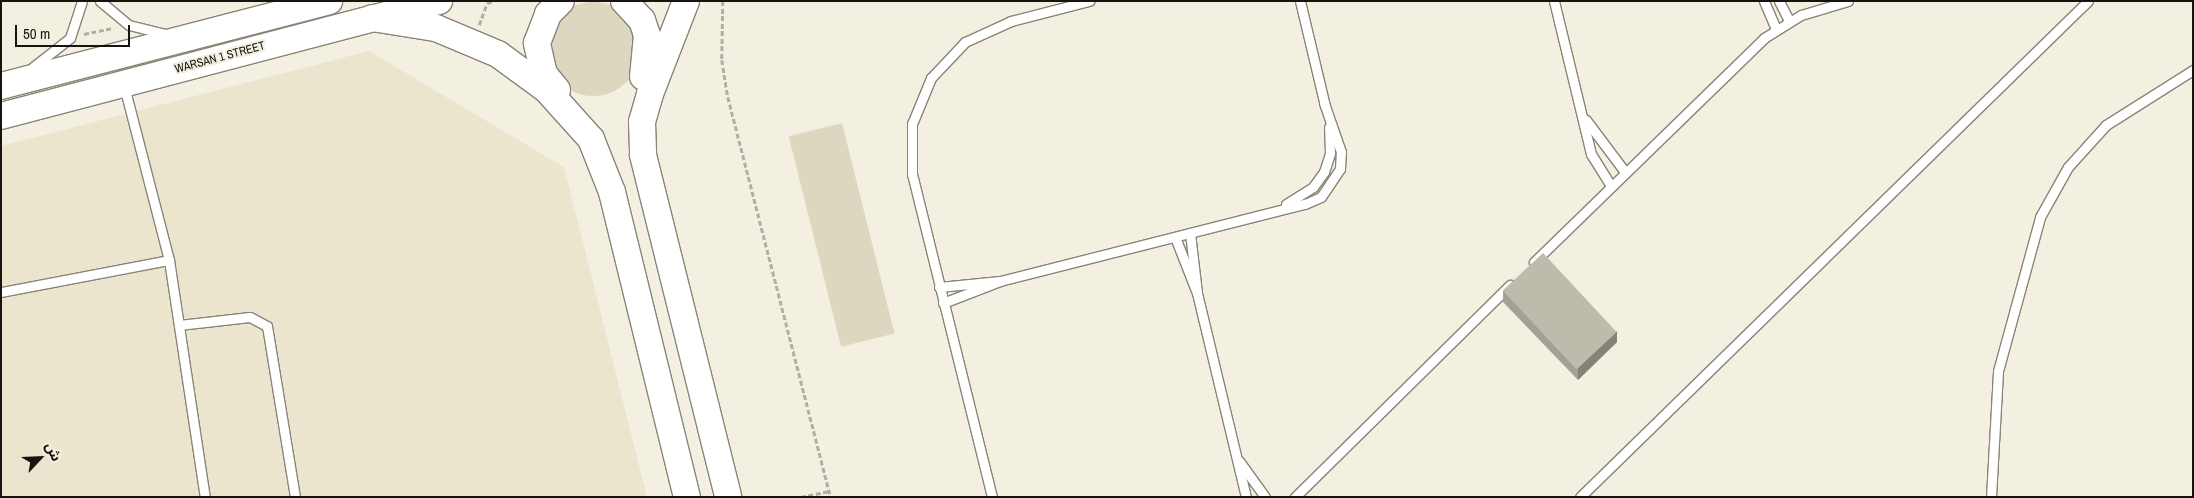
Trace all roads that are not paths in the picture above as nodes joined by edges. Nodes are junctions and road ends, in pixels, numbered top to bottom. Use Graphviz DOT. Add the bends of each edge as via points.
graph roads {
  1 [pos="82,1"];
  2 [pos="100,1"];
  3 [pos="329,1"];
  4 [pos="439,1"];
  5 [pos="561,1"];
  6 [pos="624,1"];
  7 [pos="686,1"];
  8 [pos="1089,1"];
  9 [pos="1554,1"];
  10 [pos="1764,1"];
  11 [pos="1779,1"];
  12 [pos="1848,1"];
  13 [pos="2088,1"];
  14 [pos="1299,2"];
  15 [pos="372,18"];
  16 [pos="1789,21"];
  17 [pos="1776,29"];
  18 [pos="191,39"];
  19 [pos="2193,70"];
  20 [pos="124,83"];
  21 [pos="4,85"];
  22 [pos="1324,103"];
  23 [pos="1,116"];
  24 [pos="1585,117"];
  25 [pos="642,122"];
  26 [pos="591,139"];
  27 [pos="1625,172"];
  28 [pos="1611,186"];
  29 [pos="1272,211"];
  30 [pos="1190,233"];
  31 [pos="1175,237"];
  32 [pos="169,260"];
  33 [pos="1527,269"];
  34 [pos="1520,276"];
  35 [pos="1000,281"];
  36 [pos="939,287"];
  37 [pos="1,292"];
  38 [pos="1197,293"];
  39 [pos="943,303"];
  40 [pos="179,325"];
  41 [pos="1238,459"];
  42 [pos="205,497"];
  43 [pos="294,497"];
  44 [pos="687,497"];
  45 [pos="728,497"];
  46 [pos="992,497"];
  47 [pos="1246,497"];
  48 [pos="1264,497"];
  49 [pos="1295,497"];
  50 [pos="1580,497"];
  51 [pos="1990,497"];
  1 -- 21 [label="lane" via="78,23 64,45"];
  2 -- 18 [label="lane" via="128,25"];
  3 -- 18 [label="street, WARSAN 1 STREET"];
  4 -- 15 [label="street, WARSAN 1 STREET"];
  5 -- 26 [label="street" via="540,28 539,59 544,74 585,123"];
  6 -- 25 [label="street" via="642,20 647,35"];
  7 -- 25 [label="street" via="660,62"];
  8 -- 36 [label="lane" via="987,30 965,42 930,78 912,124 910,149"];
  9 -- 24 [label="lane"];
  10 -- 17 [label="lane"];
  11 -- 16 [label="lane"];
  12 -- 16 [label="lane"];
  13 -- 50 [label="lane"];
  14 -- 22 [label="lane"];
  15 -- 20 [label="street, WARSAN 1 STREET"];
  15 -- 26 [label="street" via="436,28 498,54 547,90"];
  16 -- 17 [label="lane"];
  17 -- 27 [label="lane"];
  18 -- 21 [label="street, WARSAN 1 STREET"];
  19 -- 51 [label="lane" via="2106,125 2068,167 2040,217 1998,371"];
  20 -- 23 [label="street, WARSAN 1 STREET"];
  20 -- 32 [label="lane"];
  22 -- 29 [label="lane" via="1330,134 1324,172 1313,188"];
  22 -- 29 [label="lane" via="1341,152 1332,184 1306,204"];
  24 -- 27 [label="lane"];
  24 -- 28 [label="lane" via="1591,154"];
  25 -- 45 [label="street" via="647,182"];
  26 -- 44 [label="street" via="612,192"];
  27 -- 28 [label="lane"];
  28 -- 33 [label="lane"];
  29 -- 30 [label="lane"];
  30 -- 31 [label="lane"];
  30 -- 38 [label="lane"];
  31 -- 35 [label="lane"];
  31 -- 38 [label="lane"];
  32 -- 37 [label="lane"];
  32 -- 40 [label="lane"];
  34 -- 49 [label="lane"];
  35 -- 36 [label="lane"];
  35 -- 39 [label="lane"];
  36 -- 39 [label="lane"];
  38 -- 41 [label="lane"];
  39 -- 46 [label="lane"];
  40 -- 42 [label="lane"];
  40 -- 43 [label="lane" via="250,317 266,326"];
  41 -- 47 [label="lane"];
  41 -- 48 [label="lane"];
}
